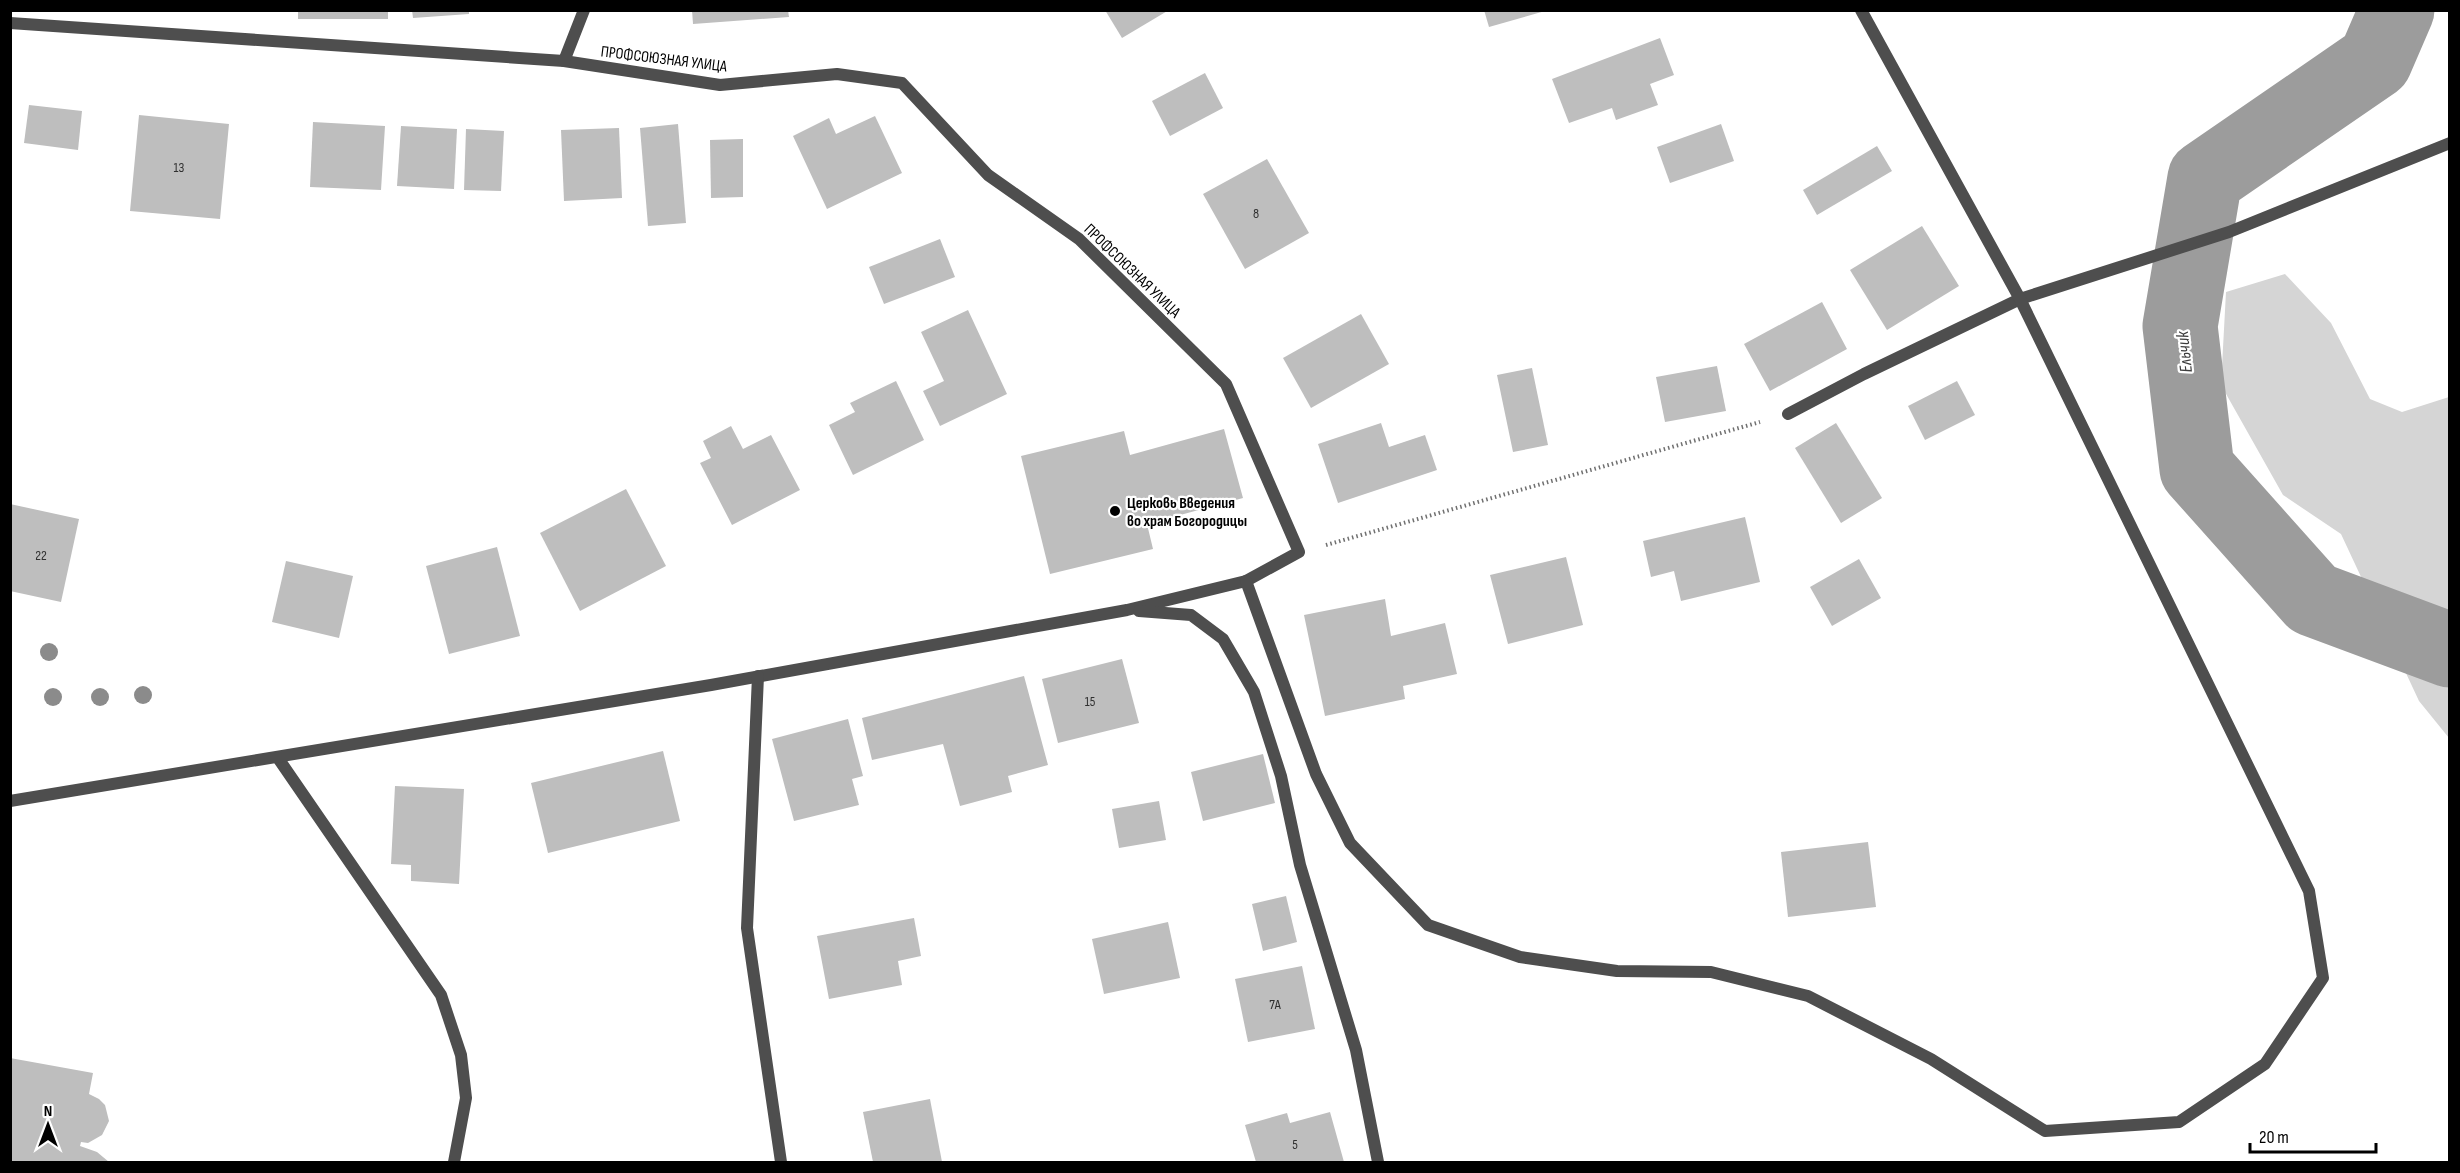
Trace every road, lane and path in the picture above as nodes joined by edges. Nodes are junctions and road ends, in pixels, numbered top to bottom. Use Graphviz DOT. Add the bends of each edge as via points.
graph roads {
  1 [pos="584,10"];
  2 [pos="1861,10"];
  3 [pos="10,23"];
  4 [pos="564,61"];
  5 [pos="2450,143"];
  6 [pos="2020,300"];
  7 [pos="1788,414"];
  8 [pos="1299,552"];
  9 [pos="1246,581"];
  10 [pos="1127,610"];
  11 [pos="758,676"];
  12 [pos="278,758"];
  13 [pos="10,801"];
  14 [pos="454,1162"];
  15 [pos="781,1162"];
  16 [pos="1378,1162"];
  1 -- 4 [label="street"];
  2 -- 6 [label="street"];
  3 -- 4 [label="street, ПРОФСОЮЗНАЯ УЛИЦА"];
  4 -- 8 [label="street, ПРОФСОЮЗНАЯ УЛИЦА" via="720,85 837,74 902,83 988,175 1079,239 1226,384"];
  5 -- 6 [label="street" via="2229,232"];
  6 -- 7 [label="street"];
  6 -- 9 [label="street" via="2309,891 2323,978 2265,1064 2179,1122 2045,1131 1931,1059 1808,996 1711,972 1617,970 1520,957 1428,925 1350,843 1316,774"];
  7 -- 8 [label="path"];
  8 -- 9 [label="street"];
  9 -- 10 [label="street"];
  10 -- 11 [label="street"];
  10 -- 16 [label="street" via="1191,615 1223,639 1254,692 1281,777 1300,866 1356,1050"];
  11 -- 12 [label="street"];
  11 -- 15 [label="street" via="747,928"];
  12 -- 13 [label="street"];
  12 -- 14 [label="street" via="441,995 461,1054 466,1098"];
}
